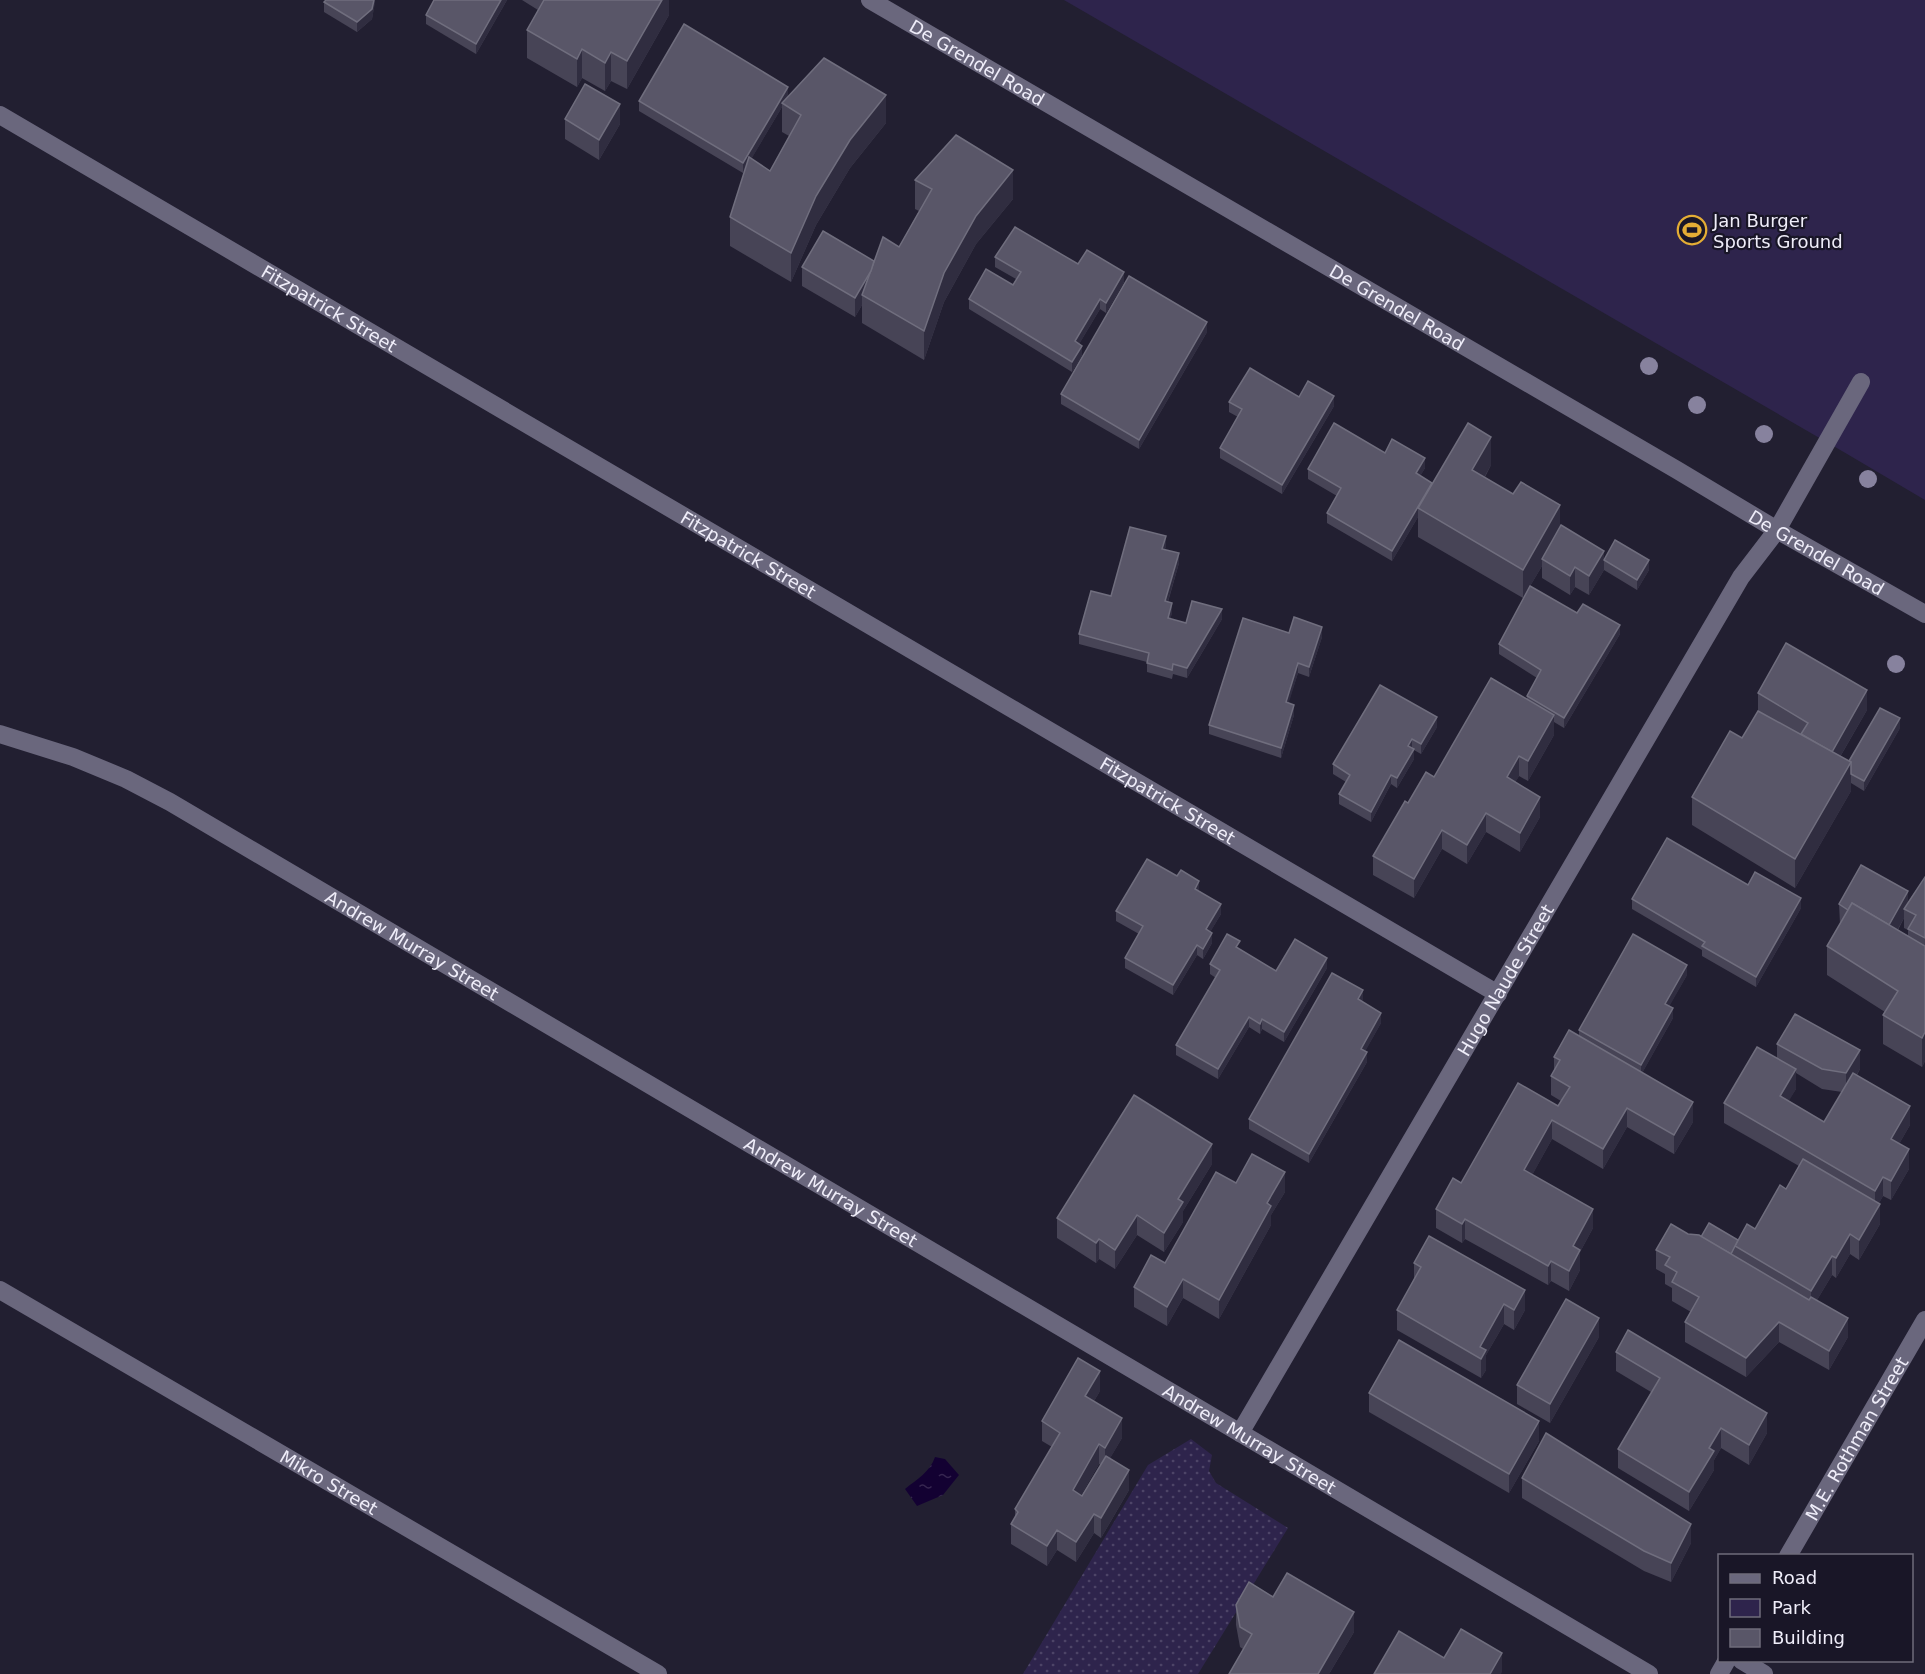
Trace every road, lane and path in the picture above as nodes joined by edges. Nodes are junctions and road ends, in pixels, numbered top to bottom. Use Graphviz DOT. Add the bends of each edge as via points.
graph roads {
  1 [pos="870,0"];
  2 [pos="0,115"];
  3 [pos="1861,382"];
  4 [pos="1777,530"];
  5 [pos="1925,614"];
  6 [pos="0,734"];
  7 [pos="1498,994"];
  8 [pos="0,1290"];
  9 [pos="1925,1320"];
  10 [pos="1240,1432"];
  11 [pos="1789,1554"];
  12 [pos="1744,1662"];
  13 [pos="658,1674"];
  14 [pos="1649,1674"];
  15 [pos="1764,1674"];
  1 -- 4 [label="street, De Grendel Road"];
  2 -- 7 [label="street, Fitzpatrick Street"];
  3 -- 4 [label="street, Hugo Naude Street"];
  4 -- 5 [label="street, De Grendel Road"];
  4 -- 7 [label="street, Hugo Naude Street" via="1741,577"];
  6 -- 10 [label="street, Andrew Murray Street" via="73,757 170,802"];
  7 -- 10 [label="street, Hugo Naude Street"];
  8 -- 13 [label="street, Mikro Street"];
  9 -- 11 [label="street, M.E. Rothman Street"];
  10 -- 14 [label="street, Andrew Murray Street"];
  12 -- 15 [label="street"];
}
